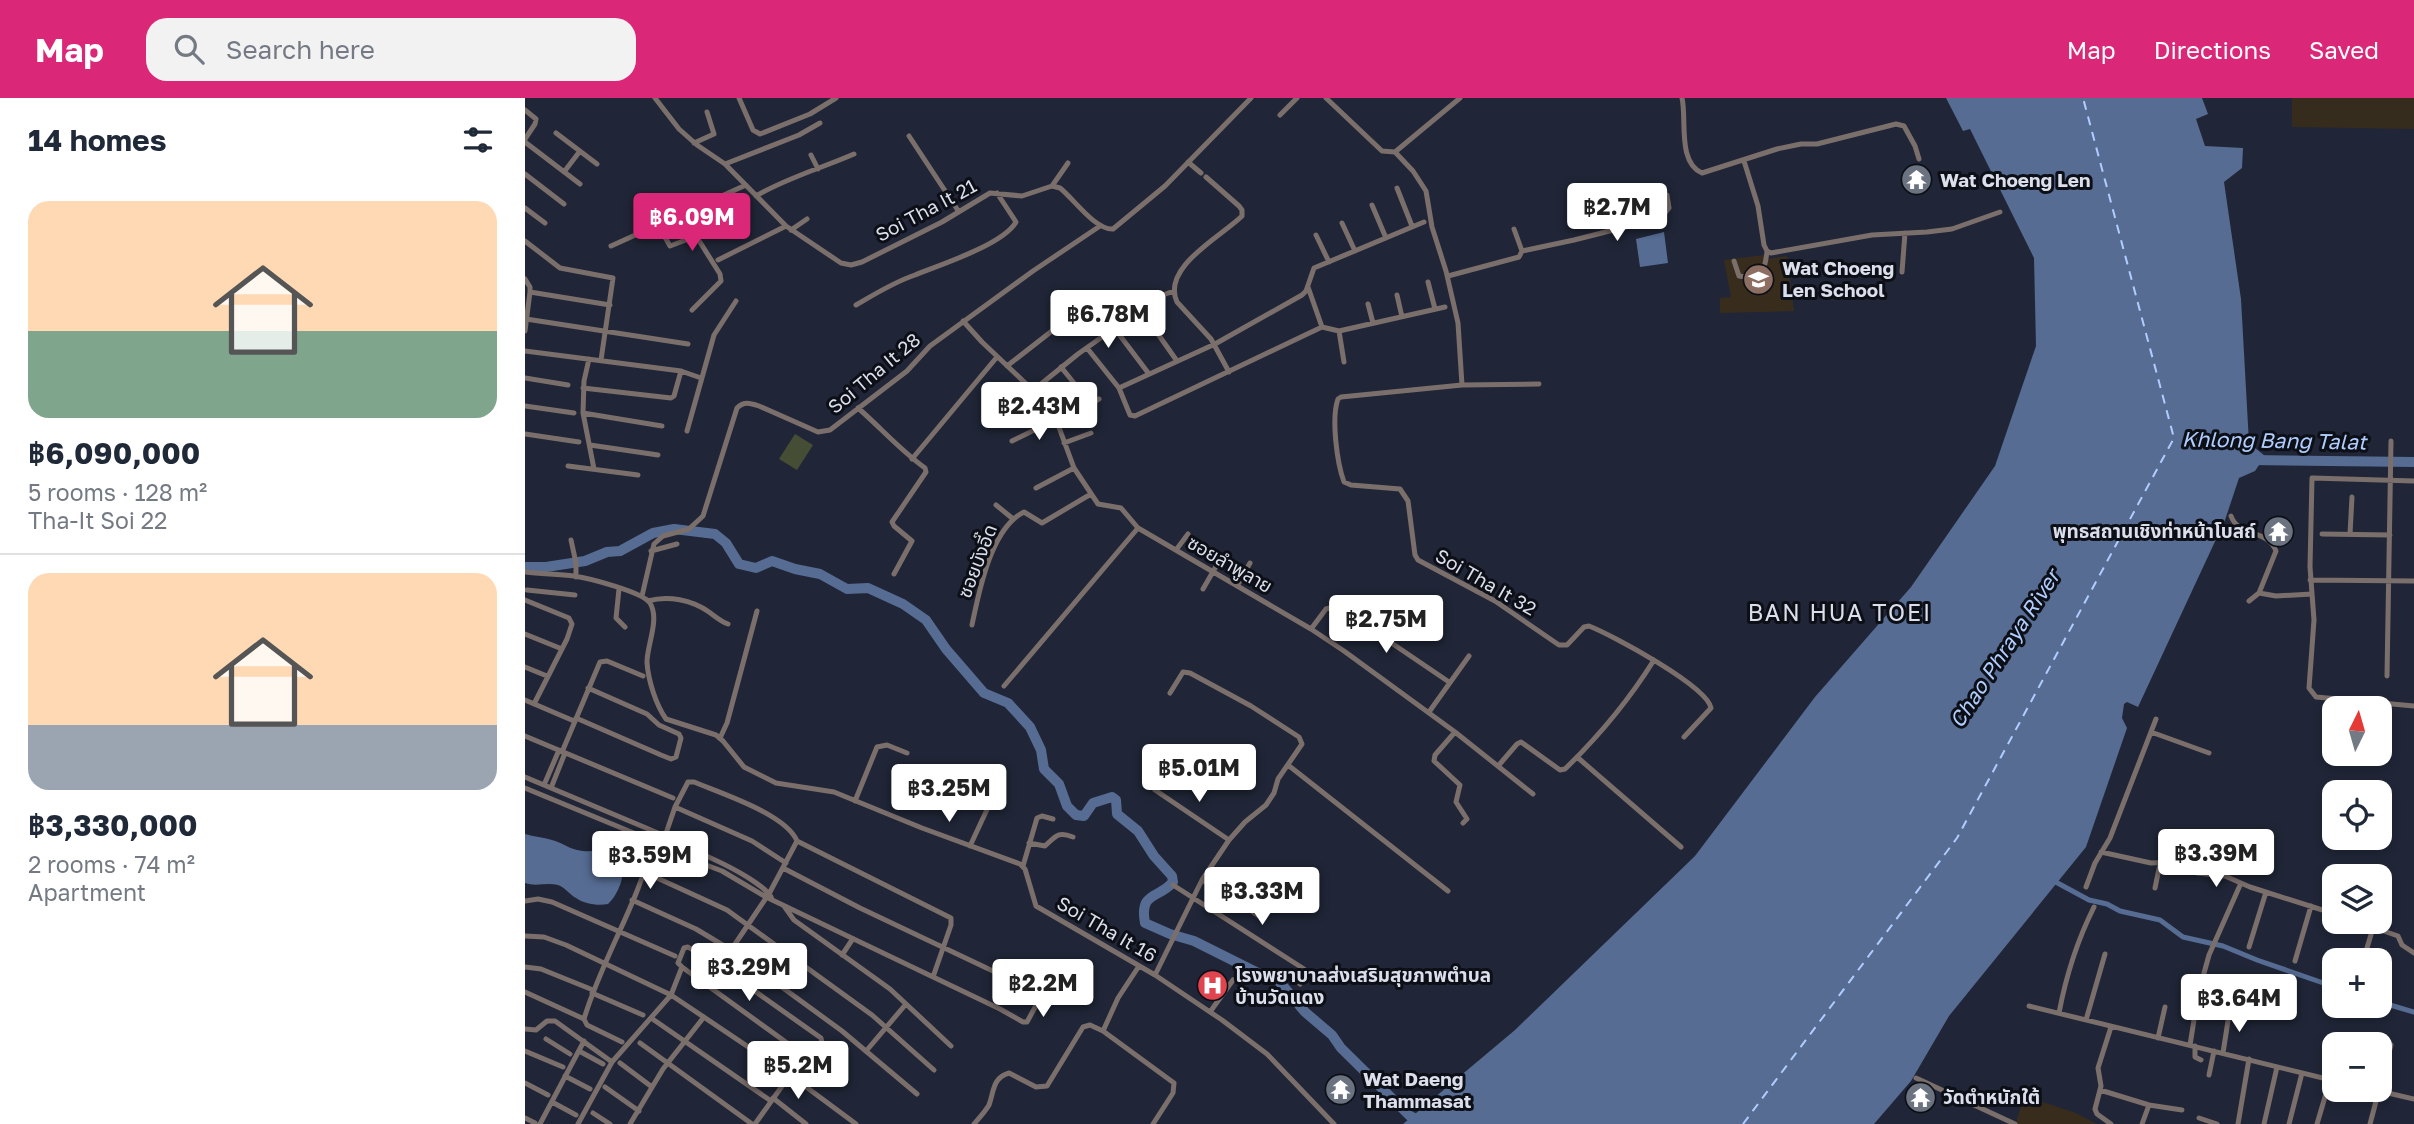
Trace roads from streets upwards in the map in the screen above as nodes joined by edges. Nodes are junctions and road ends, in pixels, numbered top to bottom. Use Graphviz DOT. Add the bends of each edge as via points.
graph roads {
  1 [pos="655,98"];
  2 [pos="739,98"];
  3 [pos="836,98"];
  4 [pos="1251,98"];
  5 [pos="1297,98"];
  6 [pos="1326,98"];
  7 [pos="1460,98"];
  8 [pos="1682,98"];
  9 [pos="525,110"];
  10 [pos="707,112"];
  11 [pos="1280,116"];
  12 [pos="820,123"];
  13 [pos="556,133"];
  14 [pos="909,136"];
  15 [pos="525,140"];
  16 [pos="694,143"];
  17 [pos="580,151"];
  18 [pos="1395,152"];
  19 [pos="854,154"];
  20 [pos="811,155"];
  21 [pos="1919,159"];
  22 [pos="1744,161"];
  23 [pos="1188,162"];
  24 [pos="1068,163"];
  25 [pos="597,164"];
  26 [pos="725,164"];
  27 [pos="818,169"];
  28 [pos="564,172"];
  29 [pos="525,174"];
  30 [pos="580,184"];
  31 [pos="746,185"];
  32 [pos="1052,187"];
  33 [pos="1397,188"];
  34 [pos="997,193"];
  35 [pos="1667,195"];
  36 [pos="756,196"];
  37 [pos="564,204"];
  38 [pos="1372,205"];
  39 [pos="525,208"];
  40 [pos="959,212"];
  41 [pos="2000,212"];
  42 [pos="807,219"];
  43 [pos="1424,222"];
  44 [pos="545,223"];
  45 [pos="1342,223"];
  46 [pos="658,225"];
  47 [pos="1100,226"];
  48 [pos="1412,226"];
  49 [pos="789,228"];
  50 [pos="1514,229"];
  51 [pos="1905,233"];
  52 [pos="1316,234"];
  53 [pos="1386,238"];
  54 [pos="525,241"];
  55 [pos="611,246"];
  56 [pos="1355,251"];
  57 [pos="1522,251"];
  58 [pos="1767,251"];
  59 [pos="718,260"];
  60 [pos="1734,261"];
  61 [pos="1329,262"];
  62 [pos="1902,272"];
  63 [pos="1448,276"];
  64 [pos="525,279"];
  65 [pos="1428,282"];
  66 [pos="1308,287"];
  67 [pos="1174,291"];
  68 [pos="530,292"];
  69 [pos="1397,295"];
  70 [pos="1093,299"];
  71 [pos="736,301"];
  72 [pos="856,304"];
  73 [pos="1368,304"];
  74 [pos="610,305"];
  75 [pos="1445,307"];
  76 [pos="1435,309"];
  77 [pos="692,310"];
  78 [pos="1141,310"];
  79 [pos="1402,317"];
  80 [pos="526,319"];
  81 [pos="963,321"];
  82 [pos="1373,323"];
  83 [pos="1322,327"];
  84 [pos="1115,329"];
  85 [pos="606,330"];
  86 [pos="525,331"];
  87 [pos="1339,331"];
  88 [pos="688,344"];
  89 [pos="1215,344"];
  90 [pos="1087,348"];
  91 [pos="525,351"];
  92 [pos="997,357"];
  93 [pos="589,359"];
  94 [pos="601,360"];
  95 [pos="1177,361"];
  96 [pos="1344,362"];
  97 [pos="1007,366"];
  98 [pos="1061,367"];
  99 [pos="681,371"];
  100 [pos="1229,372"];
  101 [pos="1149,374"];
  102 [pos="525,378"];
  103 [pos="701,378"];
  104 [pos="568,384"];
  105 [pos="1539,384"];
  106 [pos="1462,385"];
  107 [pos="583,387"];
  108 [pos="1118,388"];
  109 [pos="1086,398"];
  110 [pos="1099,399"];
  111 [pos="525,406"];
  112 [pos="857,408"];
  113 [pos="1059,412"];
  114 [pos="574,413"];
  115 [pos="583,413"];
  116 [pos="1056,421"];
  117 [pos="661,426"];
  118 [pos="687,431"];
  119 [pos="1091,433"];
  120 [pos="525,434"];
  121 [pos="1012,441"];
  122 [pos="2391,441"];
  123 [pos="579,442"];
  124 [pos="1064,443"];
  125 [pos="590,445"];
  126 [pos="658,454"];
  127 [pos="912,460"];
  128 [pos="568,466"];
  129 [pos="1074,468"];
  130 [pos="594,469"];
  131 [pos="638,475"];
  132 [pos="2391,481"];
  133 [pos="2414,481"];
  134 [pos="1037,488"];
  135 [pos="1091,494"];
  136 [pos="2352,497"];
  137 [pos="996,505"];
  138 [pos="2231,516"];
  139 [pos="1012,518"];
  140 [pos="1138,528"];
  141 [pos="1188,534"];
  142 [pos="2322,534"];
  143 [pos="2350,534"];
  144 [pos="2390,535"];
  145 [pos="571,540"];
  146 [pos="677,544"];
  147 [pos="1176,550"];
  148 [pos="651,551"];
  149 [pos="1222,556"];
  150 [pos="1250,563"];
  151 [pos="525,572"];
  152 [pos="1213,572"];
  153 [pos="894,575"];
  154 [pos="576,577"];
  155 [pos="2310,580"];
  156 [pos="2389,581"];
  157 [pos="2414,581"];
  158 [pos="1237,586"];
  159 [pos="619,589"];
  160 [pos="1203,589"];
  161 [pos="527,590"];
  162 [pos="537,592"];
  163 [pos="2259,593"];
  164 [pos="2312,594"];
  165 [pos="575,595"];
  166 [pos="642,596"];
  167 [pos="525,600"];
  168 [pos="648,601"];
  169 [pos="2249,601"];
  170 [pos="535,604"];
  171 [pos="757,611"];
  172 [pos="728,624"];
  173 [pos="972,625"];
  174 [pos="625,627"];
  175 [pos="1311,629"];
  176 [pos="525,634"];
  177 [pos="562,649"];
  178 [pos="1469,656"];
  179 [pos="1654,660"];
  180 [pos="525,667"];
  181 [pos="547,676"];
  182 [pos="643,676"];
  183 [pos="2387,676"];
  184 [pos="1449,682"];
  185 [pos="1005,686"];
  186 [pos="589,688"];
  187 [pos="1170,693"];
  188 [pos="525,700"];
  189 [pos="534,704"];
  190 [pos="2414,706"];
  191 [pos="1429,712"];
  192 [pos="2156,719"];
  193 [pos="575,720"];
  194 [pos="1455,732"];
  195 [pos="2151,732"];
  196 [pos="525,736"];
  197 [pos="1684,737"];
  198 [pos="720,738"];
  199 [pos="562,752"];
  200 [pos="907,752"];
  201 [pos="2209,753"];
  202 [pos="1577,757"];
  203 [pos="1288,765"];
  204 [pos="1499,765"];
  205 [pos="525,777"];
  206 [pos="547,786"];
  207 [pos="525,788"];
  208 [pos="1155,790"];
  209 [pos="1533,794"];
  210 [pos="543,796"];
  211 [pos="673,799"];
  212 [pos="855,800"];
  213 [pos="991,801"];
  214 [pos="675,807"];
  215 [pos="1053,820"];
  216 [pos="1463,823"];
  217 [pos="658,833"];
  218 [pos="1073,838"];
  219 [pos="1229,840"];
  220 [pos="797,841"];
  221 [pos="657,842"];
  222 [pos="1029,843"];
  223 [pos="970,846"];
  224 [pos="1681,847"];
  225 [pos="2101,852"];
  226 [pos="2160,864"];
  227 [pos="785,865"];
  228 [pos="1023,866"];
  229 [pos="723,868"];
  230 [pos="644,872"];
  231 [pos="1202,880"];
  232 [pos="2241,883"];
  233 [pos="1173,885"];
  234 [pos="2086,887"];
  235 [pos="2155,888"];
  236 [pos="1448,891"];
  237 [pos="2266,892"];
  238 [pos="769,896"];
  239 [pos="1191,898"];
  240 [pos="525,901"];
  241 [pos="632,901"];
  242 [pos="784,906"];
  243 [pos="2311,906"];
  244 [pos="2094,907"];
  245 [pos="2322,910"];
  246 [pos="1262,918"];
  247 [pos="748,925"];
  248 [pos="618,931"];
  249 [pos="2392,934"];
  250 [pos="525,936"];
  251 [pos="852,940"];
  252 [pos="2249,947"];
  253 [pos="943,948"];
  254 [pos="731,950"];
  255 [pos="2414,953"];
  256 [pos="2105,954"];
  257 [pos="842,955"];
  258 [pos="675,956"];
  259 [pos="2295,961"];
  260 [pos="605,962"];
  261 [pos="525,965"];
  262 [pos="1139,966"];
  263 [pos="682,967"];
  264 [pos="1155,975"];
  265 [pos="933,977"];
  266 [pos="2239,979"];
  267 [pos="1233,981"];
  268 [pos="1300,984"];
  269 [pos="592,991"];
  270 [pos="525,992"];
  271 [pos="671,995"];
  272 [pos="2235,1003"];
  273 [pos="2246,1003"];
  274 [pos="906,1004"];
  275 [pos="2029,1006"];
  276 [pos="2165,1007"];
  277 [pos="1210,1012"];
  278 [pos="2059,1013"];
  279 [pos="643,1015"];
  280 [pos="704,1017"];
  281 [pos="584,1019"];
  282 [pos="654,1020"];
  283 [pos="2086,1020"];
  284 [pos="886,1027"];
  285 [pos="2111,1027"];
  286 [pos="525,1028"];
  287 [pos="1103,1031"];
  288 [pos="2158,1038"];
  289 [pos="546,1039"];
  290 [pos="584,1041"];
  291 [pos="622,1042"];
  292 [pos="686,1042"];
  293 [pos="552,1043"];
  294 [pos="640,1043"];
  295 [pos="951,1046"];
  296 [pos="2193,1046"];
  297 [pos="867,1050"];
  298 [pos="525,1051"];
  299 [pos="579,1051"];
  300 [pos="2214,1051"];
  301 [pos="2223,1053"];
  302 [pos="570,1054"];
  303 [pos="544,1059"];
  304 [pos="2249,1059"];
  305 [pos="2201,1060"];
  306 [pos="612,1062"];
  307 [pos="620,1063"];
  308 [pos="603,1064"];
  309 [pos="668,1064"];
  310 [pos="2277,1067"];
  311 [pos="563,1068"];
  312 [pos="934,1070"];
  313 [pos="2302,1073"];
  314 [pos="790,1075"];
  315 [pos="2209,1075"];
  316 [pos="565,1076"];
  317 [pos="2322,1078"];
  318 [pos="1916,1079"];
  319 [pos="525,1083"];
  320 [pos="605,1087"];
  321 [pos="652,1087"];
  322 [pos="590,1089"];
  323 [pos="2100,1090"];
  324 [pos="917,1094"];
  325 [pos="2392,1094"];
  326 [pos="548,1095"];
  327 [pos="2414,1099"];
  328 [pos="772,1100"];
  329 [pos="552,1102"];
  330 [pos="2324,1102"];
  331 [pos="2375,1102"];
  332 [pos="2149,1105"];
  333 [pos="2182,1110"];
  334 [pos="639,1111"];
  335 [pos="593,1112"];
  336 [pos="576,1115"];
  337 [pos="525,1118"];
  338 [pos="2199,1118"];
  339 [pos="756,1123"];
  340 [pos="537,1124"];
  341 [pos="578,1124"];
  342 [pos="610,1124"];
  343 [pos="630,1124"];
  344 [pos="807,1124"];
  345 [pos="856,1124"];
  346 [pos="974,1124"];
  347 [pos="1153,1124"];
  348 [pos="1334,1124"];
  349 [pos="2015,1124"];
  350 [pos="2111,1124"];
  351 [pos="2142,1124"];
  352 [pos="2217,1124"];
  353 [pos="2238,1124"];
  354 [pos="2264,1124"];
  355 [pos="2289,1124"];
  356 [pos="2317,1124"];
  357 [pos="2369,1124"];
  1 -- 16 [label="street, Soi Tha It 21"];
  2 -- 3 [label="street" via="753,130 760,134"];
  4 -- 23 [label="street"];
  5 -- 11 [label="street"];
  6 -- 18 [label="street" via="1382,150"];
  7 -- 18 [label="street"];
  8 -- 22 [label="street" via="1686,149 1695,169 1710,172"];
  9 -- 15 [label="street" via="535,124"];
  10 -- 16 [label="street" via="714,134"];
  12 -- 26 [label="street"];
  13 -- 17 [label="street"];
  14 -- 40 [label="street"];
  15 -- 28 [label="street"];
  16 -- 26 [label="street, Soi Tha It 21"];
  17 -- 25 [label="street"];
  17 -- 28 [label="street"];
  18 -- 63 [label="street" via="1426,191"];
  19 -- 27 [label="street"];
  20 -- 27 [label="street"];
  21 -- 22 [label="street" via="1901,124 1817,144 1796,144"];
  22 -- 58 [label="street"];
  23 -- 47 [label="street" via="1118,226 1110,230"];
  23 -- 67 [label="street" via="1240,206 1242,216 1188,260"];
  24 -- 32 [label="street"];
  26 -- 31 [label="street, Soi Tha It 21"];
  27 -- 36 [label="street"];
  28 -- 30 [label="street"];
  29 -- 37 [label="street"];
  31 -- 36 [label="street, Soi Tha It 21"];
  31 -- 46 [label="street"];
  32 -- 34 [label="street, Soi Tha It 21" via="1022,196"];
  32 -- 47 [label="street" via="1060,188"];
  33 -- 48 [label="street"];
  34 -- 40 [label="street, Soi Tha It 21"];
  34 -- 72 [label="street" via="1014,217 1012,228 949,263 913,275"];
  35 -- 57 [label="street" via="1668,212 1661,218"];
  36 -- 49 [label="street, Soi Tha It 21"];
  38 -- 53 [label="street"];
  39 -- 44 [label="street"];
  40 -- 49 [label="street, Soi Tha It 21" via="851,265 830,257"];
  41 -- 51 [label="street" via="1952,229"];
  42 -- 49 [label="street"];
  43 -- 48 [label="street"];
  45 -- 56 [label="street"];
  46 -- 55 [label="street"];
  46 -- 77 [label="street" via="670,246 698,239 720,274 721,281"];
  47 -- 81 [label="street, Soi Tha It 28"];
  48 -- 53 [label="street"];
  49 -- 59 [label="street"];
  50 -- 57 [label="street"];
  51 -- 58 [label="street"];
  51 -- 62 [label="street"];
  52 -- 61 [label="street"];
  53 -- 56 [label="street"];
  54 -- 74 [label="street" via="560,268 610,276 614,281"];
  56 -- 61 [label="street"];
  57 -- 63 [label="street" via="1519,257"];
  58 -- 60 [label="street" via="1762,274 1739,276"];
  61 -- 66 [label="street" via="1314,268"];
  63 -- 106 [label="street" via="1458,323"];
  64 -- 68 [label="street"];
  65 -- 76 [label="street"];
  66 -- 83 [label="street"];
  66 -- 89 [label="street" via="1302,295"];
  67 -- 78 [label="street"];
  67 -- 89 [label="street" via="1177,302"];
  68 -- 74 [label="street"];
  68 -- 80 [label="street"];
  69 -- 79 [label="street"];
  70 -- 97 [label="street"];
  71 -- 103 [label="street" via="716,331"];
  73 -- 82 [label="street"];
  74 -- 85 [label="street"];
  75 -- 76 [label="street"];
  76 -- 79 [label="street"];
  78 -- 84 [label="street"];
  78 -- 95 [label="street"];
  79 -- 82 [label="street"];
  80 -- 85 [label="street"];
  80 -- 86 [label="street"];
  81 -- 92 [label="street"];
  81 -- 112 [label="street, Soi Tha It 28"];
  82 -- 87 [label="street"];
  83 -- 87 [label="street"];
  83 -- 100 [label="street"];
  84 -- 90 [label="street"];
  84 -- 101 [label="street"];
  85 -- 88 [label="street"];
  85 -- 94 [label="street"];
  87 -- 96 [label="street"];
  89 -- 95 [label="street"];
  89 -- 100 [label="street"];
  90 -- 98 [label="street"];
  90 -- 108 [label="street"];
  91 -- 93 [label="street"];
  92 -- 97 [label="street"];
  92 -- 127 [label="street"];
  93 -- 94 [label="street"];
  93 -- 107 [label="street"];
  94 -- 99 [label="street"];
  95 -- 101 [label="street"];
  97 -- 116 [label="street" via="1041,398"];
  98 -- 109 [label="street"];
  98 -- 113 [label="street" via="1039,385"];
  99 -- 103 [label="street"];
  99 -- 107 [label="street" via="671,398"];
  100 -- 108 [label="street" via="1135,416 1130,415"];
  101 -- 108 [label="street"];
  102 -- 104 [label="street"];
  103 -- 118 [label="street"];
  105 -- 106 [label="street"];
  106 -- 179 [label="street, Soi Tha It 32" via="1338,399 1339,463 1344,482 1400,489 1408,501 1418,560 1495,601 1559,645 1567,646 1589,626"];
  107 -- 115 [label="street"];
  110 -- 116 [label="street"];
  111 -- 114 [label="street"];
  112 -- 127 [label="street"];
  112 -- 148 [label="street, Soi Tha It 28" via="822,432 750,403 741,404 703,516 684,532 660,538"];
  115 -- 117 [label="street"];
  115 -- 125 [label="street"];
  116 -- 121 [label="street"];
  116 -- 124 [label="street"];
  119 -- 124 [label="street"];
  120 -- 123 [label="street"];
  122 -- 132 [label="street"];
  124 -- 129 [label="street"];
  125 -- 126 [label="street"];
  125 -- 130 [label="street"];
  127 -- 153 [label="street" via="926,472 892,522 912,541"];
  128 -- 130 [label="street"];
  129 -- 134 [label="street"];
  129 -- 135 [label="street"];
  130 -- 131 [label="street"];
  132 -- 133 [label="street"];
  132 -- 144 [label="street"];
  132 -- 155 [label="street" via="2312,478"];
  135 -- 139 [label="street, ซอยบังอี๊ด" via="1042,523 1024,512"];
  135 -- 140 [label="street, ซอยลำพูลาย" via="1098,504 1121,508"];
  136 -- 143 [label="street"];
  137 -- 139 [label="street"];
  138 -- 163 [label="street" via="2238,527 2273,545 2275,557"];
  139 -- 173 [label="street, ซอยบังอี๊ด" via="980,585"];
  140 -- 147 [label="street, ซอยลำพูลาย"];
  140 -- 185 [label="street"];
  141 -- 147 [label="street"];
  142 -- 143 [label="street"];
  143 -- 144 [label="street"];
  144 -- 156 [label="street"];
  145 -- 154 [label="street"];
  146 -- 148 [label="street"];
  147 -- 152 [label="street, ซอยลำพูลาย"];
  148 -- 166 [label="street"];
  149 -- 152 [label="street"];
  150 -- 158 [label="street"];
  151 -- 154 [label="street"];
  152 -- 158 [label="street, ซอยลำพูลาย"];
  152 -- 160 [label="street"];
  154 -- 159 [label="street"];
  155 -- 156 [label="street"];
  155 -- 164 [label="street"];
  156 -- 157 [label="street"];
  156 -- 183 [label="street"];
  158 -- 175 [label="street, ซอยลำพูลาย"];
  159 -- 166 [label="street"];
  159 -- 174 [label="street" via="616,618"];
  161 -- 162 [label="street"];
  162 -- 165 [label="street"];
  162 -- 170 [label="street"];
  163 -- 164 [label="street"];
  163 -- 169 [label="street"];
  164 -- 190 [label="street" via="2312,694"];
  166 -- 168 [label="street"];
  167 -- 170 [label="street"];
  168 -- 172 [label="street" via="675,598"];
  168 -- 198 [label="street" via="653,615 648,671 664,717"];
  170 -- 177 [label="street" via="569,618 571,628"];
  171 -- 198 [label="street"];
  175 -- 184 [label="street" via="1327,609 1337,606"];
  175 -- 191 [label="street, ซอยลำพูลาย"];
  176 -- 177 [label="street"];
  177 -- 181 [label="street"];
  178 -- 184 [label="street"];
  179 -- 197 [label="street, Soi Tha It 32" via="1710,702 1710,710"];
  179 -- 202 [label="street"];
  180 -- 181 [label="street"];
  181 -- 189 [label="street"];
  182 -- 186 [label="street" via="600,662"];
  184 -- 191 [label="street"];
  186 -- 193 [label="street"];
  186 -- 193 [label="street" via="647,714 680,735 675,758"];
  187 -- 203 [label="street" via="1186,672 1251,706 1301,739"];
  188 -- 189 [label="street"];
  189 -- 193 [label="street"];
  191 -- 194 [label="street, ซอยลำพูลาย"];
  192 -- 195 [label="street"];
  193 -- 199 [label="street"];
  194 -- 204 [label="street, ซอยลำพูลาย"];
  194 -- 216 [label="street" via="1434,761 1460,785 1456,802 1467,819"];
  195 -- 201 [label="street"];
  195 -- 225 [label="street"];
  196 -- 199 [label="street"];
  198 -- 212 [label="street" via="738,762 755,773"];
  199 -- 206 [label="street"];
  199 -- 211 [label="street"];
  200 -- 212 [label="street" via="887,745 877,747"];
  202 -- 204 [label="street" via="1560,770 1521,742"];
  202 -- 224 [label="street"];
  203 -- 219 [label="street" via="1266,805"];
  203 -- 236 [label="street"];
  204 -- 209 [label="street, ซอยลำพูลาย"];
  205 -- 206 [label="street"];
  206 -- 210 [label="street"];
  206 -- 217 [label="street"];
  207 -- 210 [label="street"];
  208 -- 219 [label="street"];
  210 -- 221 [label="street"];
  212 -- 223 [label="street"];
  213 -- 223 [label="street"];
  214 -- 220 [label="street" via="685,784 694,782 771,817 791,830"];
  214 -- 221 [label="street"];
  214 -- 227 [label="street" via="752,841"];
  215 -- 222 [label="street" via="1037,818"];
  218 -- 222 [label="street" via="1058,834 1045,846"];
  219 -- 231 [label="street"];
  220 -- 227 [label="street"];
  220 -- 253 [label="street" via="951,918"];
  221 -- 229 [label="street"];
  221 -- 229 [label="street" via="661,848"];
  221 -- 230 [label="street"];
  222 -- 228 [label="street"];
  223 -- 228 [label="street"];
  225 -- 226 [label="street"];
  225 -- 234 [label="street"];
  226 -- 232 [label="street" via="2175,862 2197,873"];
  226 -- 235 [label="street"];
  227 -- 238 [label="street"];
  227 -- 253 [label="street"];
  228 -- 262 [label="street, Soi Tha It 16" via="1036,906"];
  229 -- 238 [label="street"];
  230 -- 241 [label="street"];
  230 -- 247 [label="street" via="719,905"];
  231 -- 239 [label="street"];
  231 -- 246 [label="street"];
  232 -- 237 [label="street"];
  232 -- 296 [label="street" via="2203,974"];
  233 -- 239 [label="street"];
  237 -- 243 [label="street"];
  237 -- 252 [label="street"];
  238 -- 242 [label="street"];
  238 -- 247 [label="street"];
  239 -- 264 [label="street"];
  239 -- 268 [label="street" via="1304,969"];
  240 -- 248 [label="street" via="544,900"];
  241 -- 248 [label="street"];
  241 -- 254 [label="street" via="697,929"];
  242 -- 251 [label="street"];
  242 -- 257 [label="street" via="794,920"];
  243 -- 245 [label="street"];
  243 -- 259 [label="street"];
  244 -- 278 [label="street" via="2066,977"];
  247 -- 254 [label="street"];
  247 -- 284 [label="street"];
  248 -- 258 [label="street"];
  248 -- 260 [label="street"];
  249 -- 255 [label="street"];
  250 -- 260 [label="street" via="544,937"];
  251 -- 257 [label="street"];
  251 -- 265 [label="street"];
  253 -- 265 [label="street"];
  253 -- 265 [label="street" via="1014,982 1039,1000 1023,1022"];
  254 -- 297 [label="street"];
  256 -- 283 [label="street"];
  257 -- 274 [label="street"];
  260 -- 269 [label="street"];
  260 -- 271 [label="street"];
  261 -- 269 [label="street"];
  262 -- 264 [label="street, Soi Tha It 16"];
  262 -- 287 [label="street"];
  263 -- 263 [label="street" via="678,958 684,948 691,948 821,1038 821,1043 812,1056 805,1056"];
  263 -- 271 [label="street"];
  264 -- 277 [label="street, Soi Tha It 16"];
  266 -- 272 [label="street"];
  267 -- 277 [label="street"];
  269 -- 279 [label="street"];
  269 -- 281 [label="street"];
  270 -- 281 [label="street"];
  271 -- 280 [label="street"];
  271 -- 306 [label="street"];
  272 -- 273 [label="street"];
  272 -- 301 [label="street" via="2230,1008"];
  274 -- 284 [label="street"];
  274 -- 295 [label="street"];
  275 -- 278 [label="street"];
  276 -- 288 [label="street"];
  277 -- 348 [label="street, Soi Tha It 16" via="1267,1054"];
  278 -- 283 [label="street"];
  280 -- 292 [label="street"];
  280 -- 314 [label="street"];
  281 -- 291 [label="street" via="587,1025"];
  282 -- 292 [label="street"];
  283 -- 285 [label="street"];
  284 -- 297 [label="street"];
  284 -- 312 [label="street"];
  285 -- 288 [label="street"];
  285 -- 323 [label="street" via="2098,1068"];
  286 -- 290 [label="street" via="536,1030 551,1020"];
  287 -- 346 [label="street" via="1083,1027 1047,1086 1036,1087 1009,1073 1002,1075 993,1086 987,1109"];
  287 -- 347 [label="street" via="1174,1083 1175,1090"];
  288 -- 296 [label="street"];
  289 -- 293 [label="street"];
  290 -- 299 [label="street"];
  290 -- 306 [label="street"];
  292 -- 309 [label="street"];
  292 -- 328 [label="street"];
  293 -- 302 [label="street"];
  293 -- 303 [label="street"];
  294 -- 309 [label="street"];
  296 -- 300 [label="street"];
  296 -- 305 [label="street"];
  297 -- 324 [label="street"];
  298 -- 303 [label="street"];
  299 -- 308 [label="street"];
  299 -- 316 [label="street"];
  300 -- 301 [label="street"];
  300 -- 315 [label="street"];
  301 -- 304 [label="street"];
  303 -- 311 [label="street"];
  304 -- 310 [label="street"];
  304 -- 353 [label="street"];
  306 -- 341 [label="street"];
  307 -- 321 [label="street"];
  309 -- 321 [label="street"];
  309 -- 339 [label="street"];
  310 -- 313 [label="street"];
  310 -- 354 [label="street"];
  313 -- 317 [label="street"];
  313 -- 355 [label="street"];
  314 -- 328 [label="street"];
  314 -- 345 [label="street"];
  316 -- 322 [label="street"];
  316 -- 329 [label="street"];
  318 -- 349 [label="street"];
  319 -- 326 [label="street"];
  320 -- 334 [label="street"];
  321 -- 334 [label="street"];
  323 -- 332 [label="street"];
  323 -- 350 [label="street" via="2095,1111"];
  325 -- 327 [label="street"];
  328 -- 339 [label="street"];
  328 -- 344 [label="street"];
  329 -- 336 [label="street"];
  329 -- 340 [label="street"];
  330 -- 356 [label="street"];
  331 -- 357 [label="street"];
  332 -- 333 [label="street"];
  332 -- 351 [label="street"];
  334 -- 343 [label="street"];
  335 -- 342 [label="street"];
  337 -- 340 [label="street"];
  338 -- 352 [label="street"];
}
